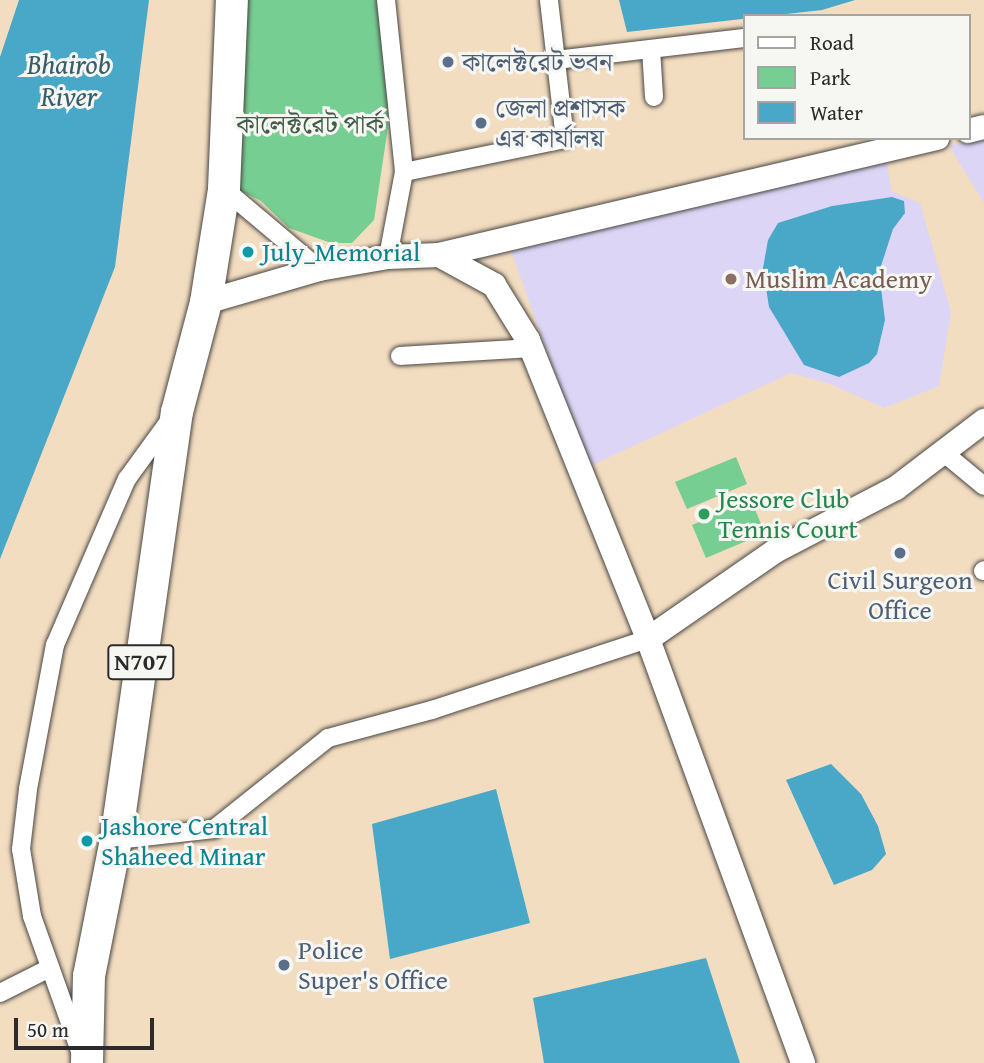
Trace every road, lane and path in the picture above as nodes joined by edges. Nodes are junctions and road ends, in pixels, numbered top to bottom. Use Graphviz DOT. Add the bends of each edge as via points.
graph roads {
  1 [pos="214,0"];
  2 [pos="232,0"];
  3 [pos="386,0"];
  4 [pos="550,0"];
  5 [pos="743,38"];
  6 [pos="651,49"];
  7 [pos="556,60"];
  8 [pos="654,97"];
  9 [pos="928,140"];
  10 [pos="404,172"];
  11 [pos="224,189"];
  12 [pos="439,255"];
  13 [pos="388,257"];
  14 [pos="212,264"];
  15 [pos="319,269"];
  16 [pos="206,303"];
  17 [pos="531,348"];
  18 [pos="400,356"];
  19 [pos="177,412"];
  20 [pos="984,421"];
  21 [pos="943,452"];
  22 [pos="984,486"];
  23 [pos="648,639"];
  24 [pos="116,840"];
  25 [pos="48,969"];
  26 [pos="0,993"];
  27 [pos="86,1063"];
  28 [pos="803,1063"];
  1 -- 14 [label="highway, N707" via="208,171"];
  2 -- 11 [label="highway, N707"];
  3 -- 10 [label="street"];
  4 -- 7 [label="street"];
  5 -- 6 [label="street"];
  6 -- 7 [label="street"];
  6 -- 8 [label="street"];
  7 -- 10 [label="street" via="565,139"];
  9 -- 12 [label="street"];
  10 -- 13 [label="street"];
  11 -- 14 [label="highway, N707"];
  11 -- 15 [label="street"];
  12 -- 13 [label="street"];
  12 -- 17 [label="street" via="494,285"];
  13 -- 15 [label="street"];
  14 -- 16 [label="highway, N707"];
  15 -- 16 [label="street"];
  16 -- 19 [label="highway, N707"];
  17 -- 18 [label="street"];
  17 -- 23 [label="street"];
  19 -- 24 [label="highway, N707"];
  19 -- 25 [label="street" via="128,479 55,645 37,729 21,849 32,916"];
  20 -- 21 [label="street"];
  21 -- 22 [label="street"];
  21 -- 23 [label="street" via="896,488 775,551"];
  23 -- 24 [label="street" via="432,710 328,738 214,829"];
  23 -- 28 [label="street"];
  24 -- 27 [label="highway, N707" via="89,976"];
  25 -- 26 [label="street"];
  25 -- 27 [label="street"];
}
